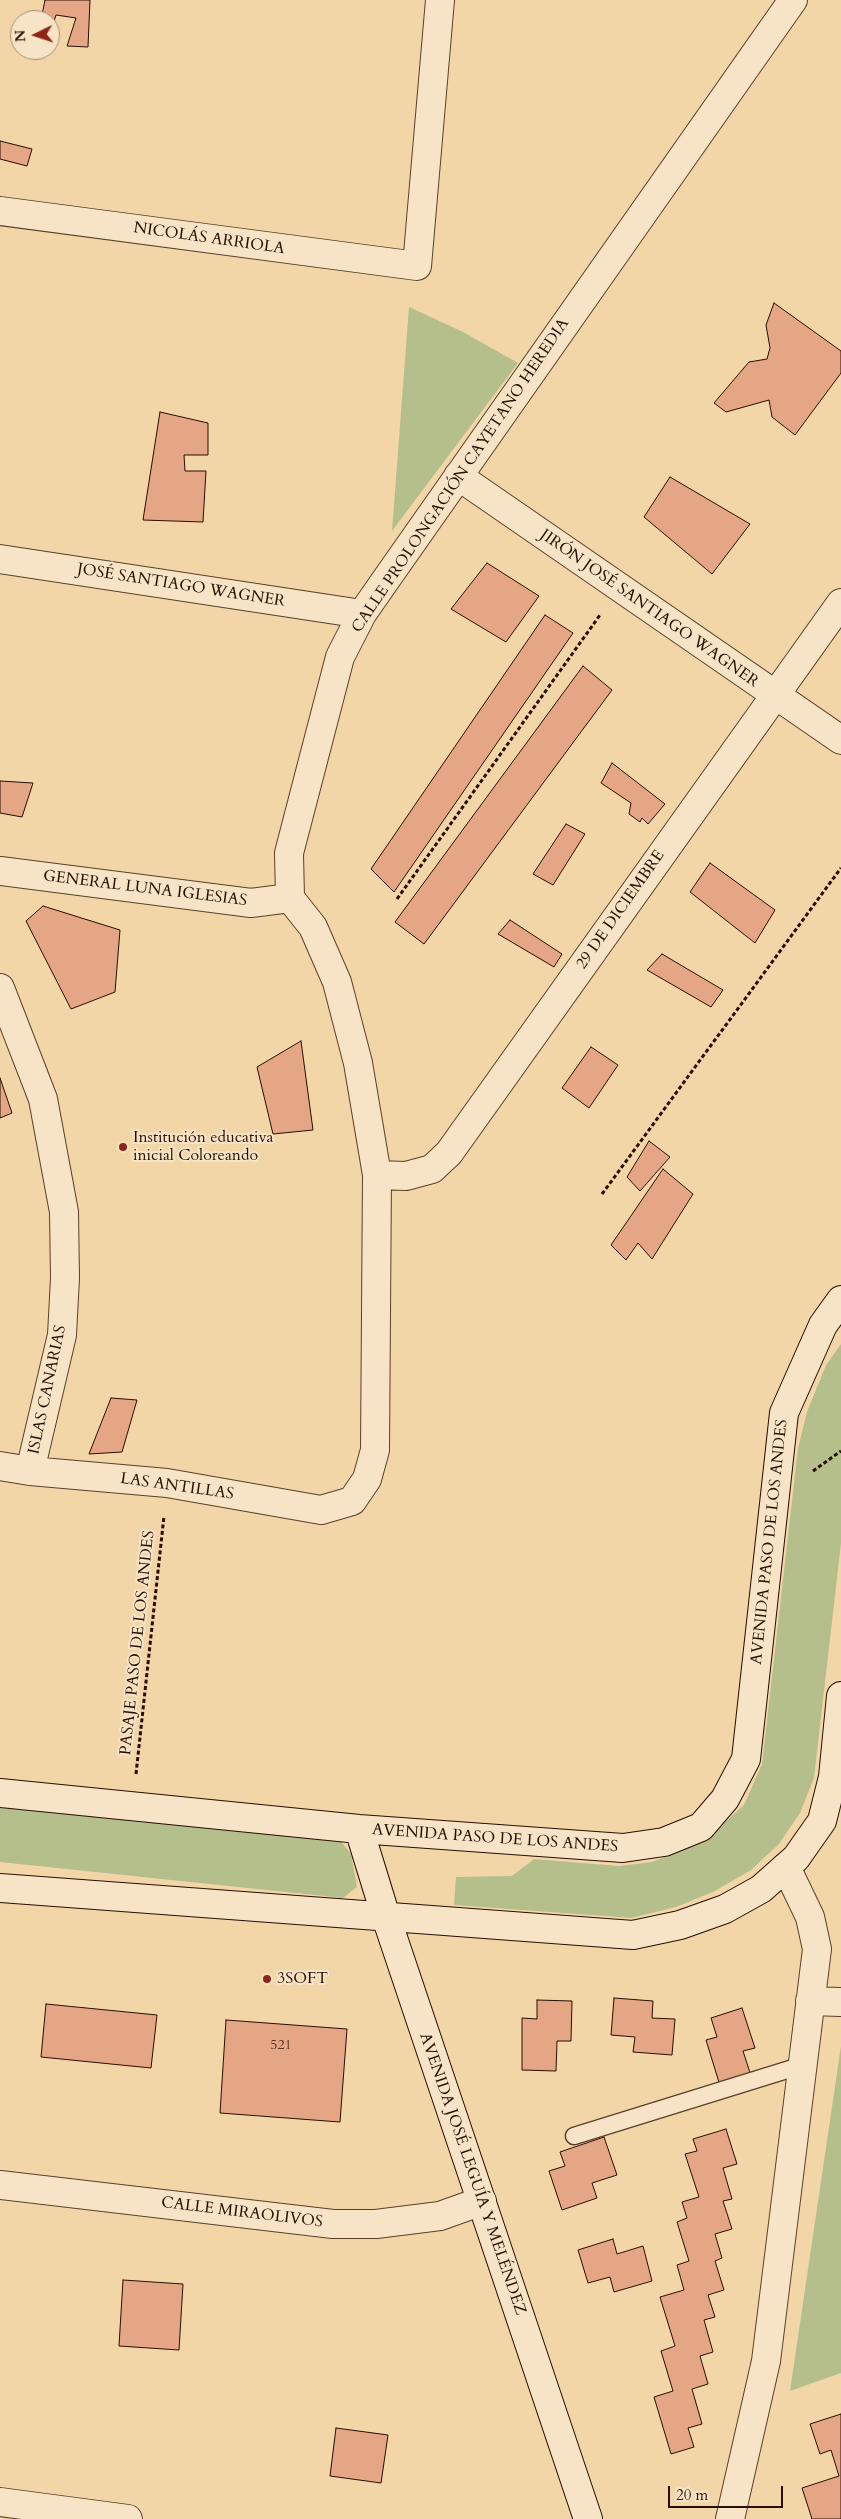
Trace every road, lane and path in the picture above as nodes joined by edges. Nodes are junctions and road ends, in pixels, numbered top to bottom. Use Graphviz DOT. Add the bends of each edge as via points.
graph roads {
  1 [pos="440,0"];
  2 [pos="794,0"];
  3 [pos="0,211"];
  4 [pos="458,476"];
  5 [pos="0,559"];
  6 [pos="619,588"];
  7 [pos="841,603"];
  8 [pos="362,614"];
  9 [pos="773,695"];
  10 [pos="841,740"];
  11 [pos="841,868"];
  12 [pos="0,871"];
  13 [pos="290,898"];
  14 [pos="397,899"];
  15 [pos="0,988"];
  16 [pos="377,1175"];
  17 [pos="602,1194"];
  18 [pos="841,1300"];
  19 [pos="0,1466"];
  20 [pos="30,1471"];
  21 [pos="167,1483"];
  22 [pos="841,1696"];
  23 [pos="0,1793"];
  24 [pos="133,1806"];
  25 [pos="359,1829"];
  26 [pos="786,1867"];
  27 [pos="0,1888"];
  28 [pos="386,1917"];
  29 [pos="810,2001"];
  30 [pos="841,2002"];
  31 [pos="803,2065"];
  32 [pos="574,2136"];
  33 [pos="0,2185"];
  34 [pos="482,2201"];
  35 [pos="0,2502"];
  36 [pos="128,2519"];
  37 [pos="588,2519"];
  38 [pos="730,2519"];
  1 -- 3 [label="street, NICOLÁS ARRIOLA" via="417,266"];
  2 -- 4 [label="street, CALLE PROLONGACIÓN CAYETANO HEREDIA"];
  4 -- 6 [label="street, JIRÓN JOSÉ SANTIAGO WAGNER"];
  4 -- 8 [label="street, CALLE PROLONGACIÓN CAYETANO HEREDIA"];
  5 -- 8 [label="street, JOSÉ SANTIAGO WAGNER"];
  6 -- 9 [label="street, JIRÓN JOSÉ SANTIAGO WAGNER"];
  6 -- 14 [label="path"];
  7 -- 9 [label="street, 29 DE DICIEMBRE"];
  8 -- 13 [label="street, CALLE PROLONGACIÓN CAYETANO HEREDIA" via="340,657 289,853"];
  9 -- 10 [label="street, JIRÓN JOSÉ SANTIAGO WAGNER"];
  9 -- 16 [label="street, 29 DE DICIEMBRE" via="448,1153 432,1169 406,1176"];
  11 -- 17 [label="path"];
  12 -- 13 [label="street, GENERAL LUNA IGLESIAS" via="251,903"];
  13 -- 16 [label="street" via="313,927 338,982 358,1064"];
  15 -- 20 [label="street, ISLAS CANARIAS" via="43,1099 64,1212 62,1335"];
  16 -- 21 [label="street, LAS ANTILLAS" via="375,1450 367,1479 352,1501 321,1510"];
  18 -- 25 [label="street, AVENIDA PASO DE LOS ANDES" via="823,1325 784,1413 746,1759 725,1798 701,1827 664,1842 623,1848"];
  19 -- 20 [label="street, LAS ANTILLAS"];
  20 -- 21 [label="street, LAS ANTILLAS"];
  21 -- 24 [label="path, PASAJE PASO DE LOS ANDES"];
  22 -- 26 [label="street" via="833,1776 822,1821"];
  23 -- 24 [label="street, AVENIDA PASO DE LOS ANDES"];
  24 -- 25 [label="street, AVENIDA PASO DE LOS ANDES"];
  25 -- 28 [label="street, AVENIDA JOSÉ LEGUÍA Y MELÉNDEZ"];
  26 -- 28 [label="street" via="761,1889 724,1909 680,1925 633,1935"];
  26 -- 29 [label="street" via="810,1917 817,1949"];
  27 -- 28 [label="street"];
  28 -- 34 [label="street, AVENIDA JOSÉ LEGUÍA Y MELÉNDEZ"];
  29 -- 30 [label="street"];
  29 -- 31 [label="street"];
  31 -- 32 [label="lane"];
  31 -- 38 [label="street" via="766,2361"];
  33 -- 34 [label="street, CALLE MIRAOLIVOS" via="334,2224 376,2224 440,2216"];
  34 -- 37 [label="street, AVENIDA JOSÉ LEGUÍA Y MELÉNDEZ"];
  35 -- 36 [label="street"];
}
